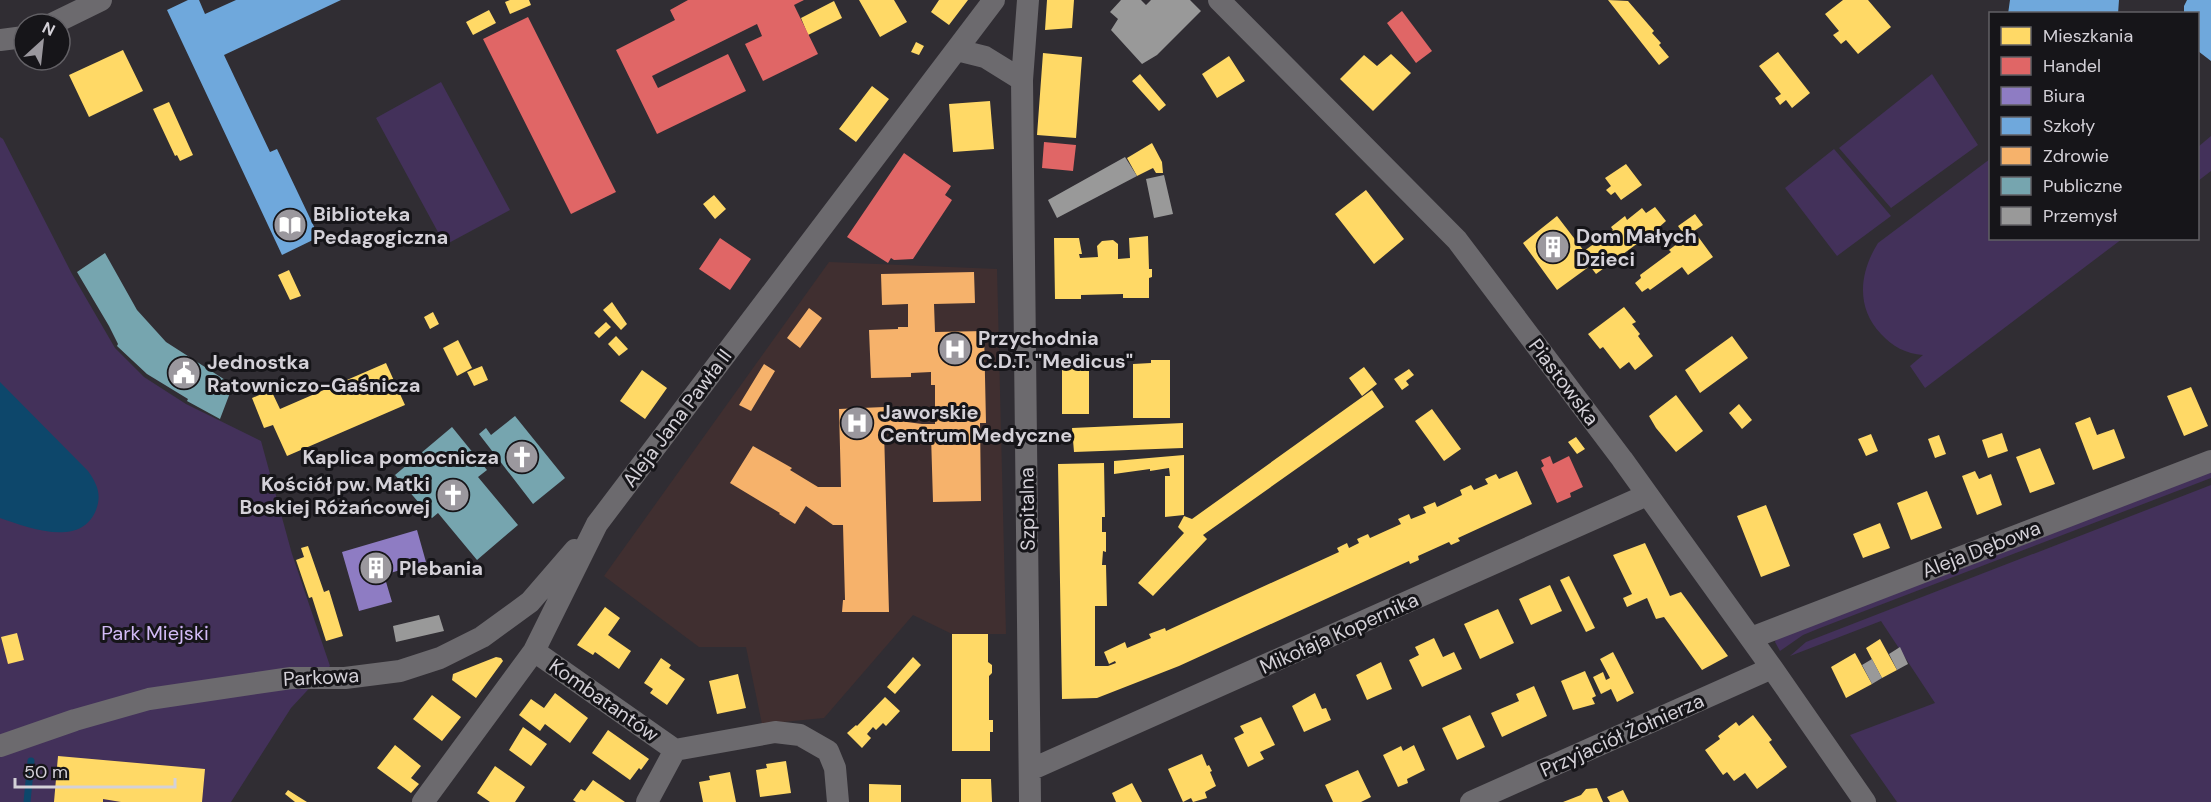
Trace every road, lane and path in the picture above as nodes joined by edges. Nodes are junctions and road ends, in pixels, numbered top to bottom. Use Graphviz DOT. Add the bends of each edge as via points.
graph roads {
  1 [pos="101,0"];
  2 [pos="994,0"];
  3 [pos="1028,0"];
  4 [pos="1219,0"];
  5 [pos="72,14"];
  6 [pos="957,50"];
  7 [pos="1022,80"];
  8 [pos="2211,461"];
  9 [pos="1647,495"];
  10 [pos="597,524"];
  11 [pos="1750,638"];
  12 [pos="534,651"];
  13 [pos="1772,668"];
  14 [pos="0,746"];
  15 [pos="675,750"];
  16 [pos="1030,770"];
  17 [pos="423,802"];
  18 [pos="647,802"];
  19 [pos="838,802"];
  20 [pos="1030,802"];
  21 [pos="1471,802"];
  22 [pos="1864,802"];
  1 -- 5 [label="street"];
  2 -- 6 [label="street, Aleja Jana Pawła II"];
  3 -- 7 [label="street, Szpitalna"];
  4 -- 9 [label="street, Piastowska" via="1457,240"];
  6 -- 7 [label="street" via="985,57"];
  6 -- 10 [label="street, Aleja Jana Pawła II"];
  7 -- 16 [label="street, Szpitalna"];
  8 -- 11 [label="street, Aleja Dębowa"];
  9 -- 11 [label="street, Piastowska"];
  9 -- 16 [label="street, Mikołaja Kopernika"];
  10 -- 12 [label="street, Aleja Jana Pawła II"];
  10 -- 14 [label="street, Parkowa" via="530,602 482,637 440,658 400,671 345,678 291,678 148,699"];
  11 -- 13 [label="street, Piastowska"];
  12 -- 15 [label="street, Kombatantów"];
  12 -- 17 [label="street, Aleja Jana Pawła II"];
  13 -- 21 [label="street, Przyjaciół Żołnierza"];
  13 -- 22 [label="street, Piastowska"];
  15 -- 18 [label="street, Kombatantów"];
  15 -- 19 [label="street, Kombatantów" via="775,732 800,735 828,751 835,768"];
  16 -- 20 [label="street, Szpitalna"];
}
